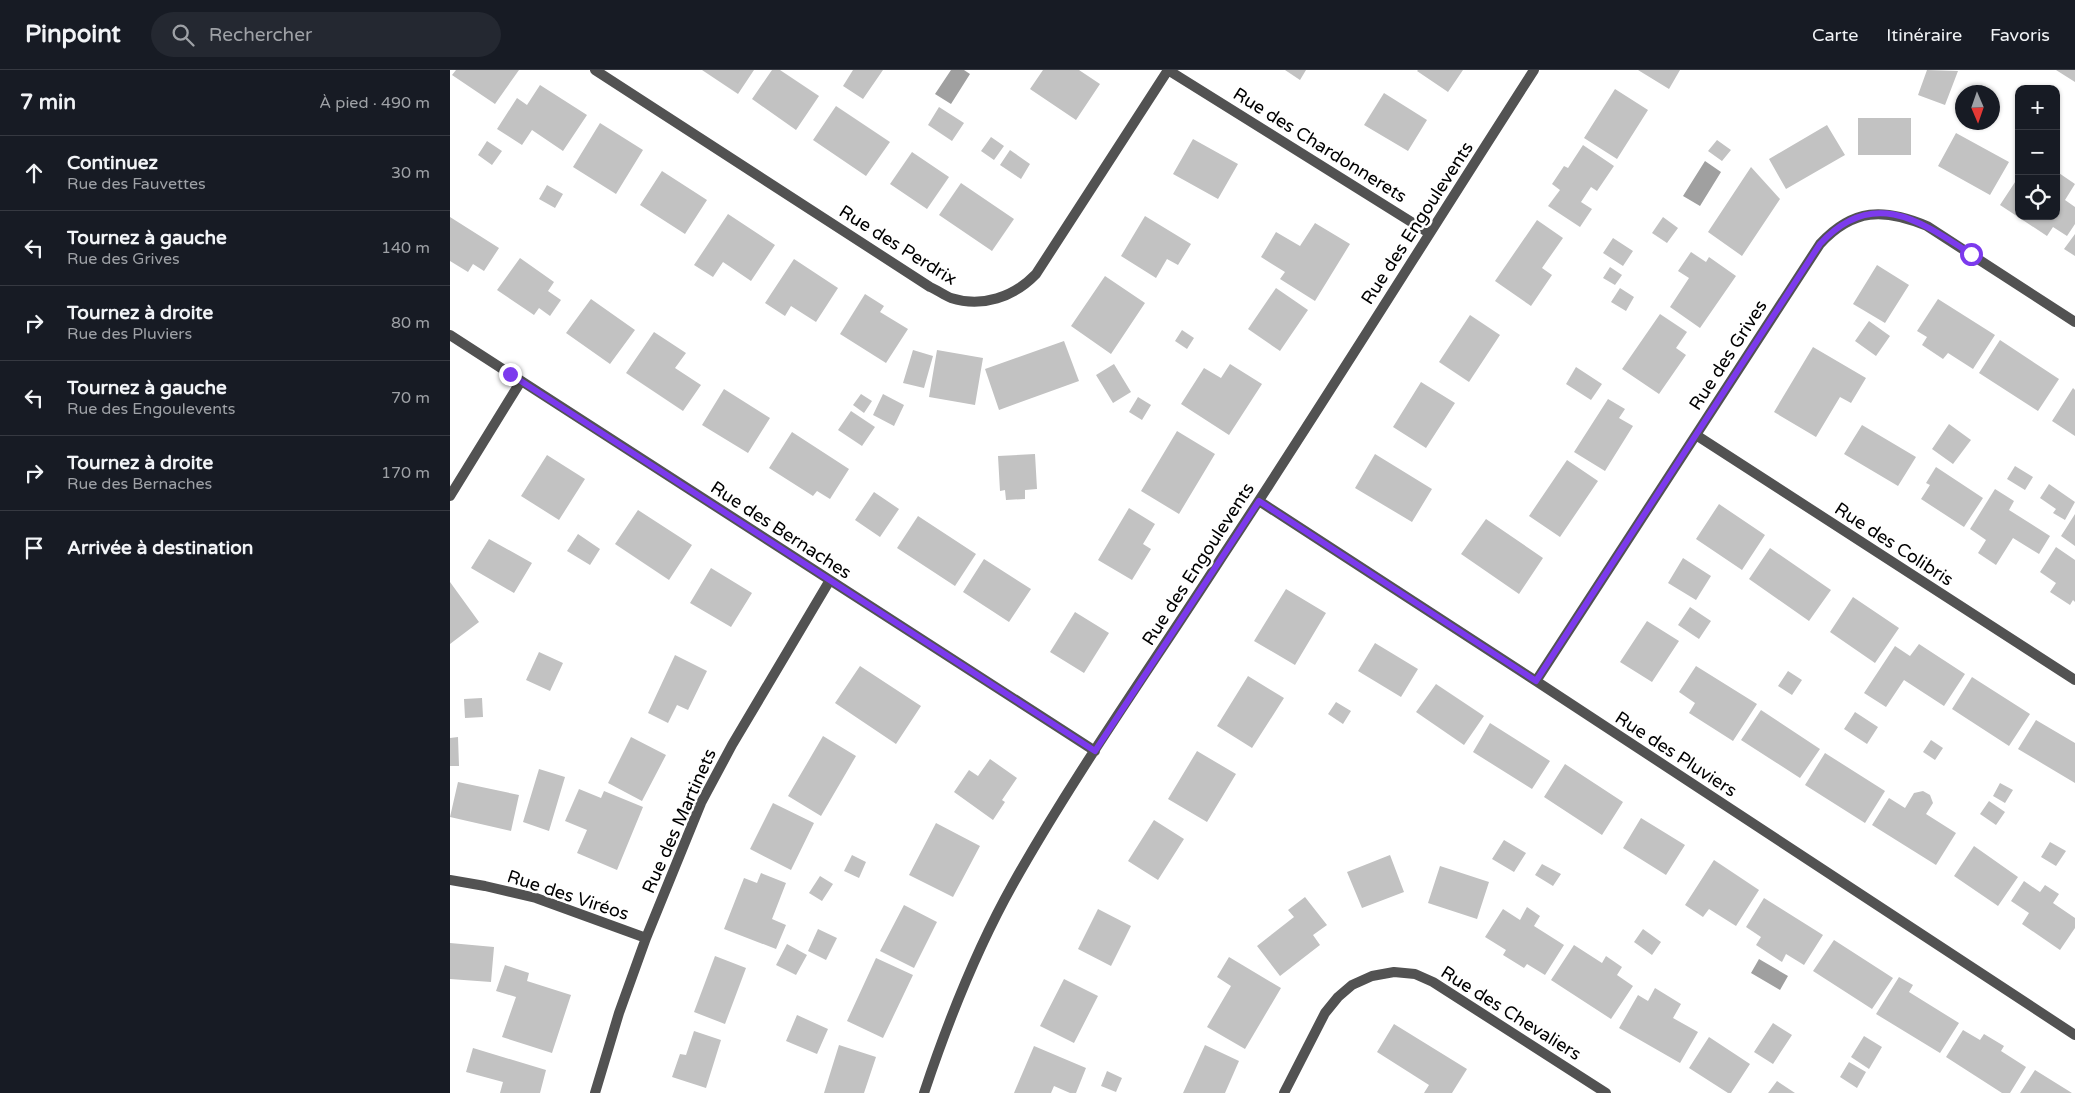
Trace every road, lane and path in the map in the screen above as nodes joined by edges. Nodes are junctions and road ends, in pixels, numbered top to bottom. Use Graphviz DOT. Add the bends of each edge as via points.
graph roads {
  1 [pos="595,70"];
  2 [pos="1168,70"];
  3 [pos="1534,70"];
  4 [pos="1429,233"];
  5 [pos="2075,322"];
  6 [pos="450,336"];
  7 [pos="521,381"];
  8 [pos="1696,435"];
  9 [pos="450,496"];
  10 [pos="1259,501"];
  11 [pos="830,580"];
  12 [pos="2075,680"];
  13 [pos="1536,681"];
  14 [pos="1095,751"];
  15 [pos="450,880"];
  16 [pos="646,938"];
  17 [pos="2075,1035"];
  18 [pos="595,1093"];
  19 [pos="924,1093"];
  20 [pos="1284,1093"];
  21 [pos="1606,1093"];
  1 -- 2 [label="street, Rue des Perdrix" via="930,287 950,298 973,302 1000,298 1021,289 1036,274"];
  2 -- 4 [label="street, Rue des Chardonnerets"];
  3 -- 4 [label="street, Rue des Engoulevents"];
  4 -- 10 [label="street, Rue des Engoulevents"];
  5 -- 8 [label="street, Rue des Grives" via="1927,226 1895,214 1864,215 1833,230 1820,244"];
  6 -- 7 [label="street, Rue des Bernaches"];
  7 -- 9 [label="street"];
  7 -- 11 [label="street, Rue des Bernaches"];
  8 -- 12 [label="street, Rue des Colibris"];
  8 -- 13 [label="street, Rue des Grives"];
  10 -- 13 [label="street, Rue des Pluviers"];
  10 -- 14 [label="street, Rue des Engoulevents"];
  11 -- 14 [label="street, Rue des Bernaches"];
  11 -- 16 [label="street, Rue des Martinets" via="706,794"];
  13 -- 17 [label="street, Rue des Pluviers"];
  14 -- 19 [label="street, Rue des Engoulevents" via="997,914 959,997"];
  15 -- 16 [label="street, Rue des Viréos" via="536,898"];
  16 -- 18 [label="street, Rue des Martinets"];
  20 -- 21 [label="street, Rue des Chevaliers" via="1325,1013 1338,997 1352,985 1372,976 1394,972 1415,974 1433,982"];
}
